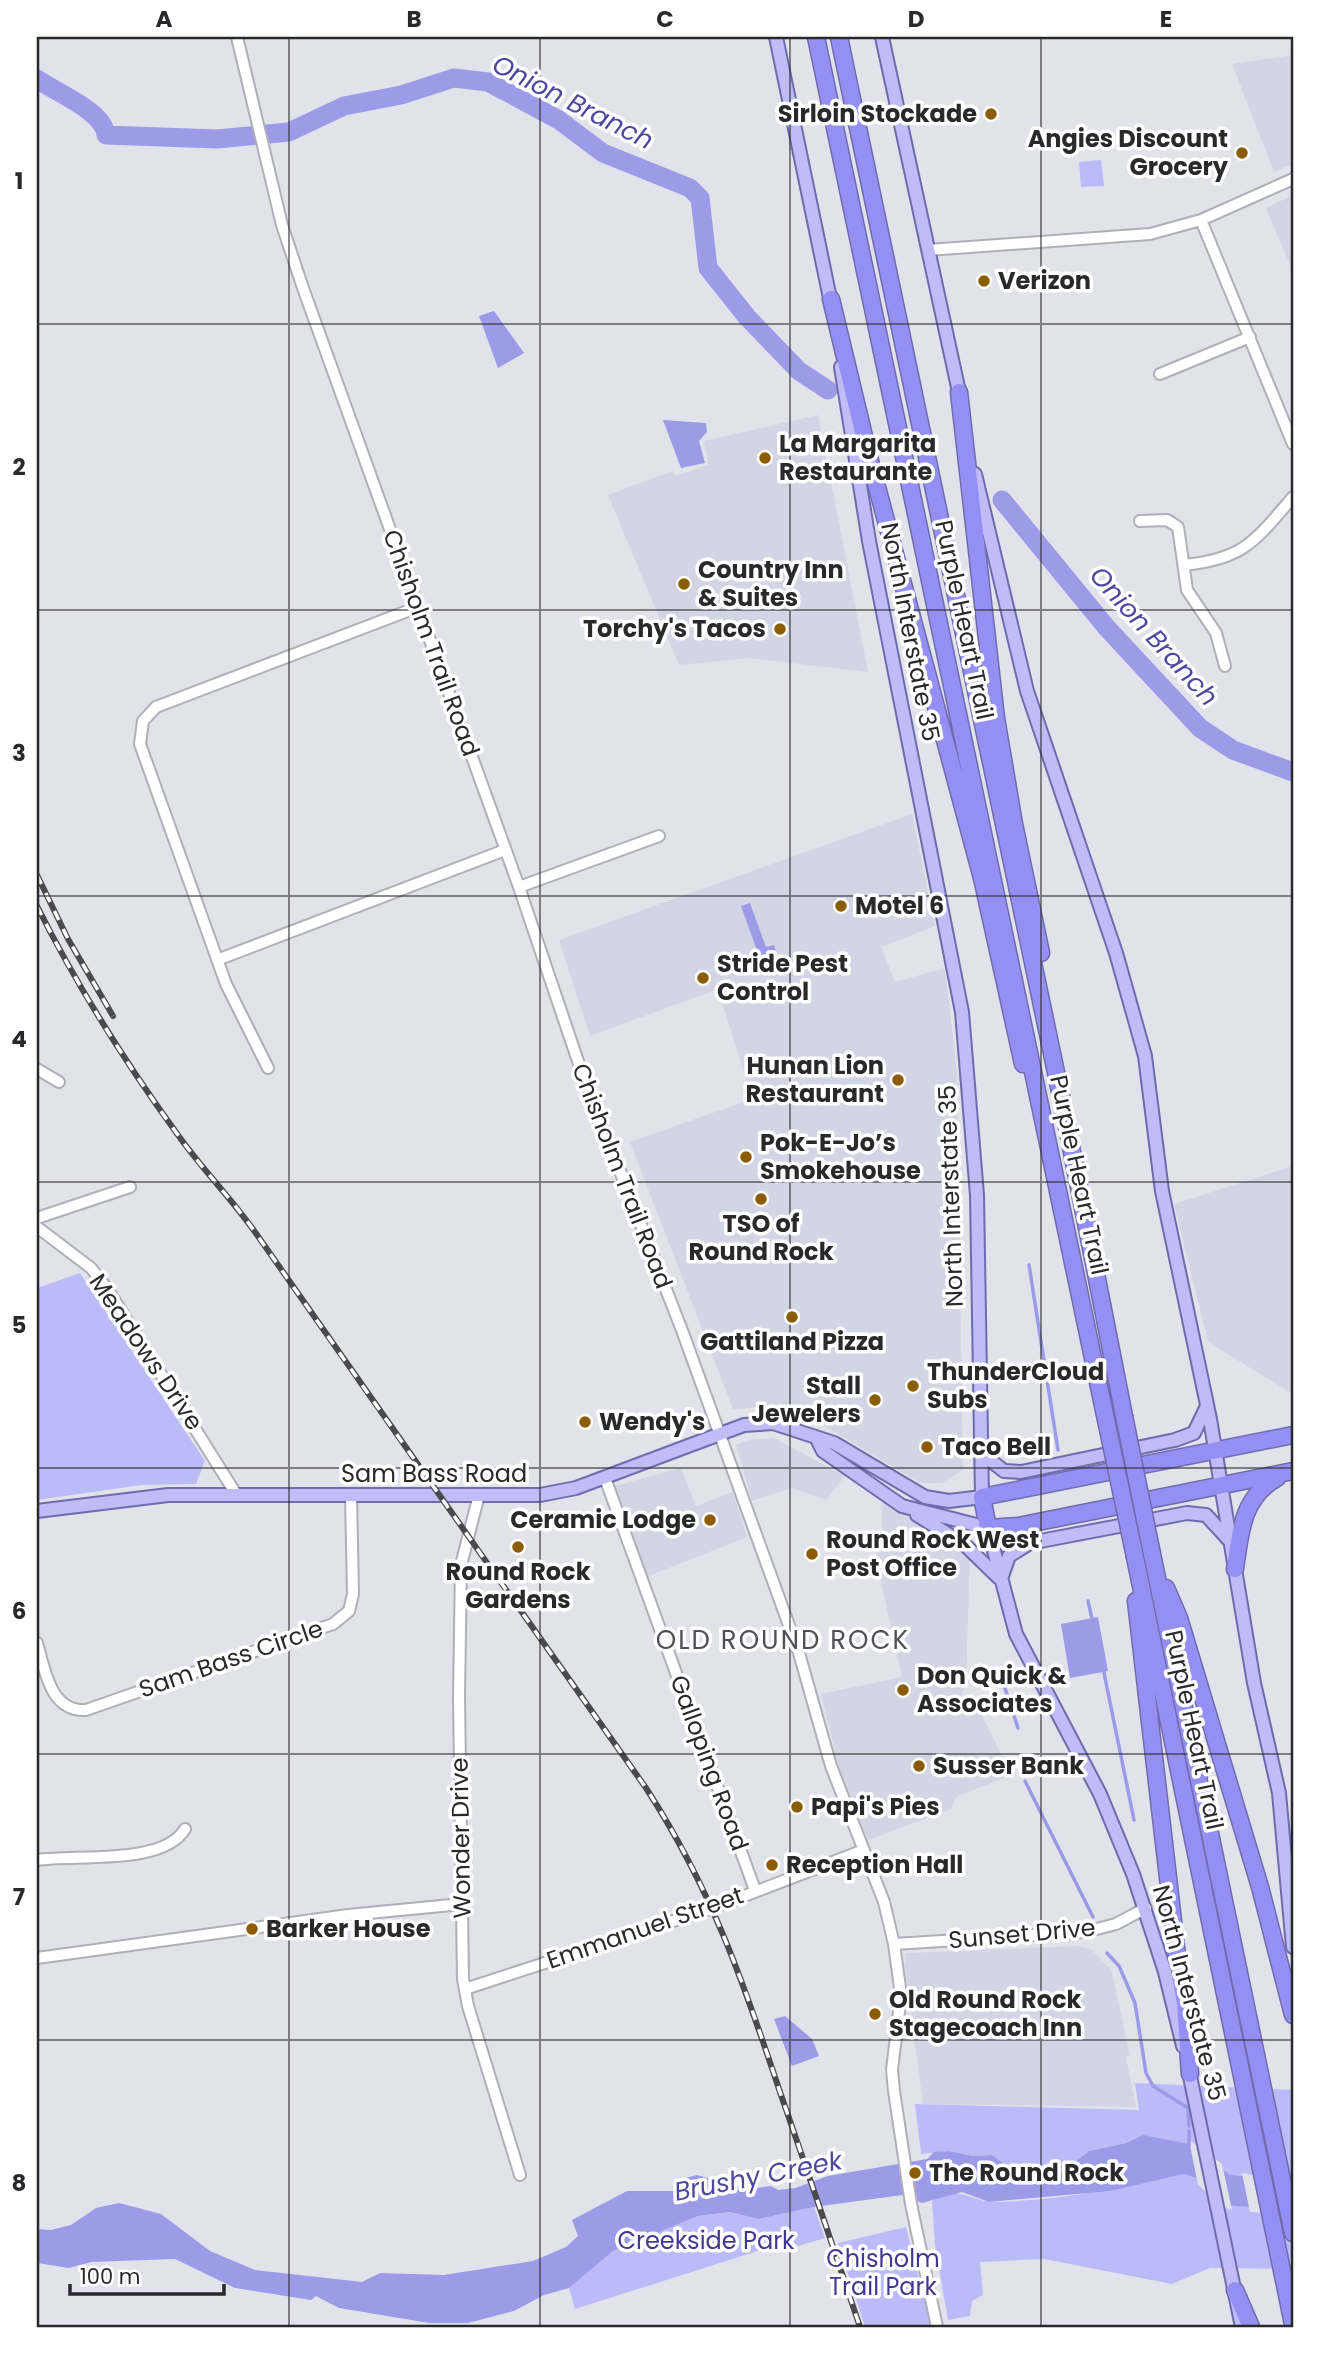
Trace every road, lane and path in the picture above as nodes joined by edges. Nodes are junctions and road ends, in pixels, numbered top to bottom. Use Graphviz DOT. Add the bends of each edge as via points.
graph roads {
  1 [pos="237,37"];
  2 [pos="775,37"];
  3 [pos="816,37"];
  4 [pos="839,37"];
  5 [pos="882,37"];
  6 [pos="1293,179"];
  7 [pos="1201,220"];
  8 [pos="928,250"];
  9 [pos="831,299"];
  10 [pos="1250,337"];
  11 [pos="1160,374"];
  12 [pos="959,392"];
  13 [pos="1293,444"];
  14 [pos="1293,497"];
  15 [pos="1140,521"];
  16 [pos="1184,565"];
  17 [pos="418,607"];
  18 [pos="1225,666"];
  19 [pos="659,836"];
  20 [pos="505,850"];
  21 [pos="519,887"];
  22 [pos="217,960"];
  23 [pos="268,1068"];
  24 [pos="37,1069"];
  25 [pos="59,1082"];
  26 [pos="1062,1101"];
  27 [pos="130,1187"];
  28 [pos="1060,1196"];
  29 [pos="37,1217"];
  30 [pos="37,1227"];
  31 [pos="1207,1406"];
  32 [pos="719,1434"];
  33 [pos="1293,1435"];
  34 [pos="817,1439"];
  35 [pos="1214,1451"];
  36 [pos="981,1453"];
  37 [pos="1290,1472"];
  38 [pos="605,1478"];
  39 [pos="1220,1486"];
  40 [pos="236,1494"];
  41 [pos="351,1494"];
  42 [pos="479,1495"];
  43 [pos="982,1497"];
  44 [pos="902,1506"];
  45 [pos="37,1511"];
  46 [pos="988,1528"];
  47 [pos="1229,1539"];
  48 [pos="1152,1554"];
  49 [pos="1135,1557"];
  50 [pos="1234,1569"];
  51 [pos="1001,1580"];
  52 [pos="37,1643"];
  53 [pos="185,1829"];
  54 [pos="864,1850"];
  55 [pos="37,1860"];
  56 [pos="755,1891"];
  57 [pos="462,1904"];
  58 [pos="1146,1908"];
  59 [pos="1292,1920"];
  60 [pos="894,1944"];
  61 [pos="1293,1947"];
  62 [pos="37,1958"];
  63 [pos="465,1989"];
  64 [pos="1293,2015"];
  65 [pos="1191,2079"];
  66 [pos="520,2175"];
  67 [pos="1293,2233"];
  68 [pos="1234,2290"];
  69 [pos="1293,2324"];
  70 [pos="937,2327"];
  71 [pos="1242,2327"];
  72 [pos="1251,2327"];
  1 -- 17 [label="street, Chisholm Trail Road" via="282,225"];
  2 -- 9 [label="main road, North Interstate 35"];
  3 -- 28 [label="highway, Purple Heart Trail"];
  4 -- 26 [label="highway, Purple Heart Trail"];
  5 -- 8 [label="main road"];
  6 -- 7 [label="street"];
  7 -- 8 [label="street" via="1123,237"];
  7 -- 10 [label="street"];
  8 -- 12 [label="main road"];
  9 -- 28 [label="highway" via="982,878 1014,1031"];
  9 -- 36 [label="main road, North Interstate 35" via="869,541 962,1012 977,1195"];
  10 -- 11 [label="street"];
  10 -- 13 [label="street"];
  12 -- 26 [label="highway" via="996,718 1041,955"];
  12 -- 31 [label="main road" via="1027,691 1116,953 1145,1056 1162,1191"];
  14 -- 16 [label="street" via="1239,552 1219,561"];
  15 -- 16 [label="street" via="1167,520 1178,527"];
  16 -- 18 [label="street" via="1187,590 1216,634"];
  17 -- 20 [label="street, Chisholm Trail Road"];
  17 -- 22 [label="street" via="156,707 143,721 140,744"];
  19 -- 21 [label="street"];
  20 -- 21 [label="street, Chisholm Trail Road"];
  20 -- 22 [label="street"];
  21 -- 32 [label="street, Chisholm Trail Road" via="582,1073"];
  22 -- 23 [label="street"];
  24 -- 25 [label="street"];
  26 -- 48 [label="highway, Purple Heart Trail, bridge"];
  27 -- 29 [label="street"];
  28 -- 49 [label="highway, Purple Heart Trail, bridge"];
  30 -- 40 [label="street, Meadows Drive" via="90,1268 108,1290"];
  31 -- 35 [label="main road"];
  31 -- 36 [label="main road" via="1194,1433 1175,1440 1021,1472 1004,1471"];
  32 -- 34 [label="main road, Sam Bass Road" via="744,1425 773,1423"];
  32 -- 38 [label="main road, Sam Bass Road"];
  32 -- 54 [label="street, Chisholm Trail Road" via="799,1653 831,1766"];
  33 -- 35 [label="highway"];
  34 -- 43 [label="main road, Sam Bass Road" via="834,1443 914,1493 949,1502"];
  34 -- 44 [label="main road, Sam Bass Road" via="823,1451"];
  35 -- 39 [label="main road"];
  35 -- 43 [label="highway"];
  36 -- 43 [label="main road, North Interstate 35"];
  37 -- 39 [label="highway"];
  37 -- 50 [label="highway" via="1262,1487 1249,1505"];
  38 -- 42 [label="main road, Sam Bass Road" via="540,1495"];
  38 -- 56 [label="street, Galloping Road"];
  39 -- 46 [label="highway" via="1042,1524"];
  39 -- 47 [label="main road"];
  40 -- 41 [label="main road, Sam Bass Road"];
  40 -- 45 [label="main road, Sam Bass Road" via="133,1497"];
  41 -- 42 [label="main road, Sam Bass Road"];
  41 -- 52 [label="street, Sam Bass Circle" via="353,1594 349,1611 333,1623 86,1710 70,1709 58,1700"];
  42 -- 57 [label="street, Wonder Drive" via="461,1565"];
  43 -- 46 [label="highway, North Interstate 35"];
  44 -- 46 [label="main road, Sam Bass Road"];
  44 -- 51 [label="main road" via="964,1544"];
  46 -- 51 [label="main road, North Interstate 35"];
  47 -- 50 [label="main road"];
  47 -- 51 [label="main road" via="1206,1515 1187,1513 1030,1543 1009,1556"];
  48 -- 64 [label="highway" via="1179,1618 1260,1886"];
  48 -- 67 [label="highway, Purple Heart Trail"];
  49 -- 65 [label="highway" via="1137,1622"];
  49 -- 69 [label="highway, Purple Heart Trail"];
  50 -- 59 [label="main road" via="1279,1793"];
  51 -- 58 [label="main road, North Interstate 35" via="1016,1634 1100,1794"];
  53 -- 55 [label="street" via="167,1846 147,1851"];
  54 -- 56 [label="street, Emmanuel Street"];
  54 -- 60 [label="street, Chisholm Trail Road"];
  56 -- 63 [label="street, Emmanuel Street"];
  57 -- 62 [label="street"];
  57 -- 63 [label="street, Wonder Drive"];
  58 -- 60 [label="street, Sunset Drive" via="1116,1924 1085,1932"];
  58 -- 65 [label="main road, North Interstate 35"];
  59 -- 61 [label="main road"];
  60 -- 70 [label="street, Chisholm Trail Road" via="901,1995 892,2070 911,2204"];
  63 -- 66 [label="street, Wonder Drive"];
  65 -- 68 [label="main road, North Interstate 35"];
  68 -- 71 [label="main road, North Interstate 35"];
  68 -- 72 [label="highway"];
}
